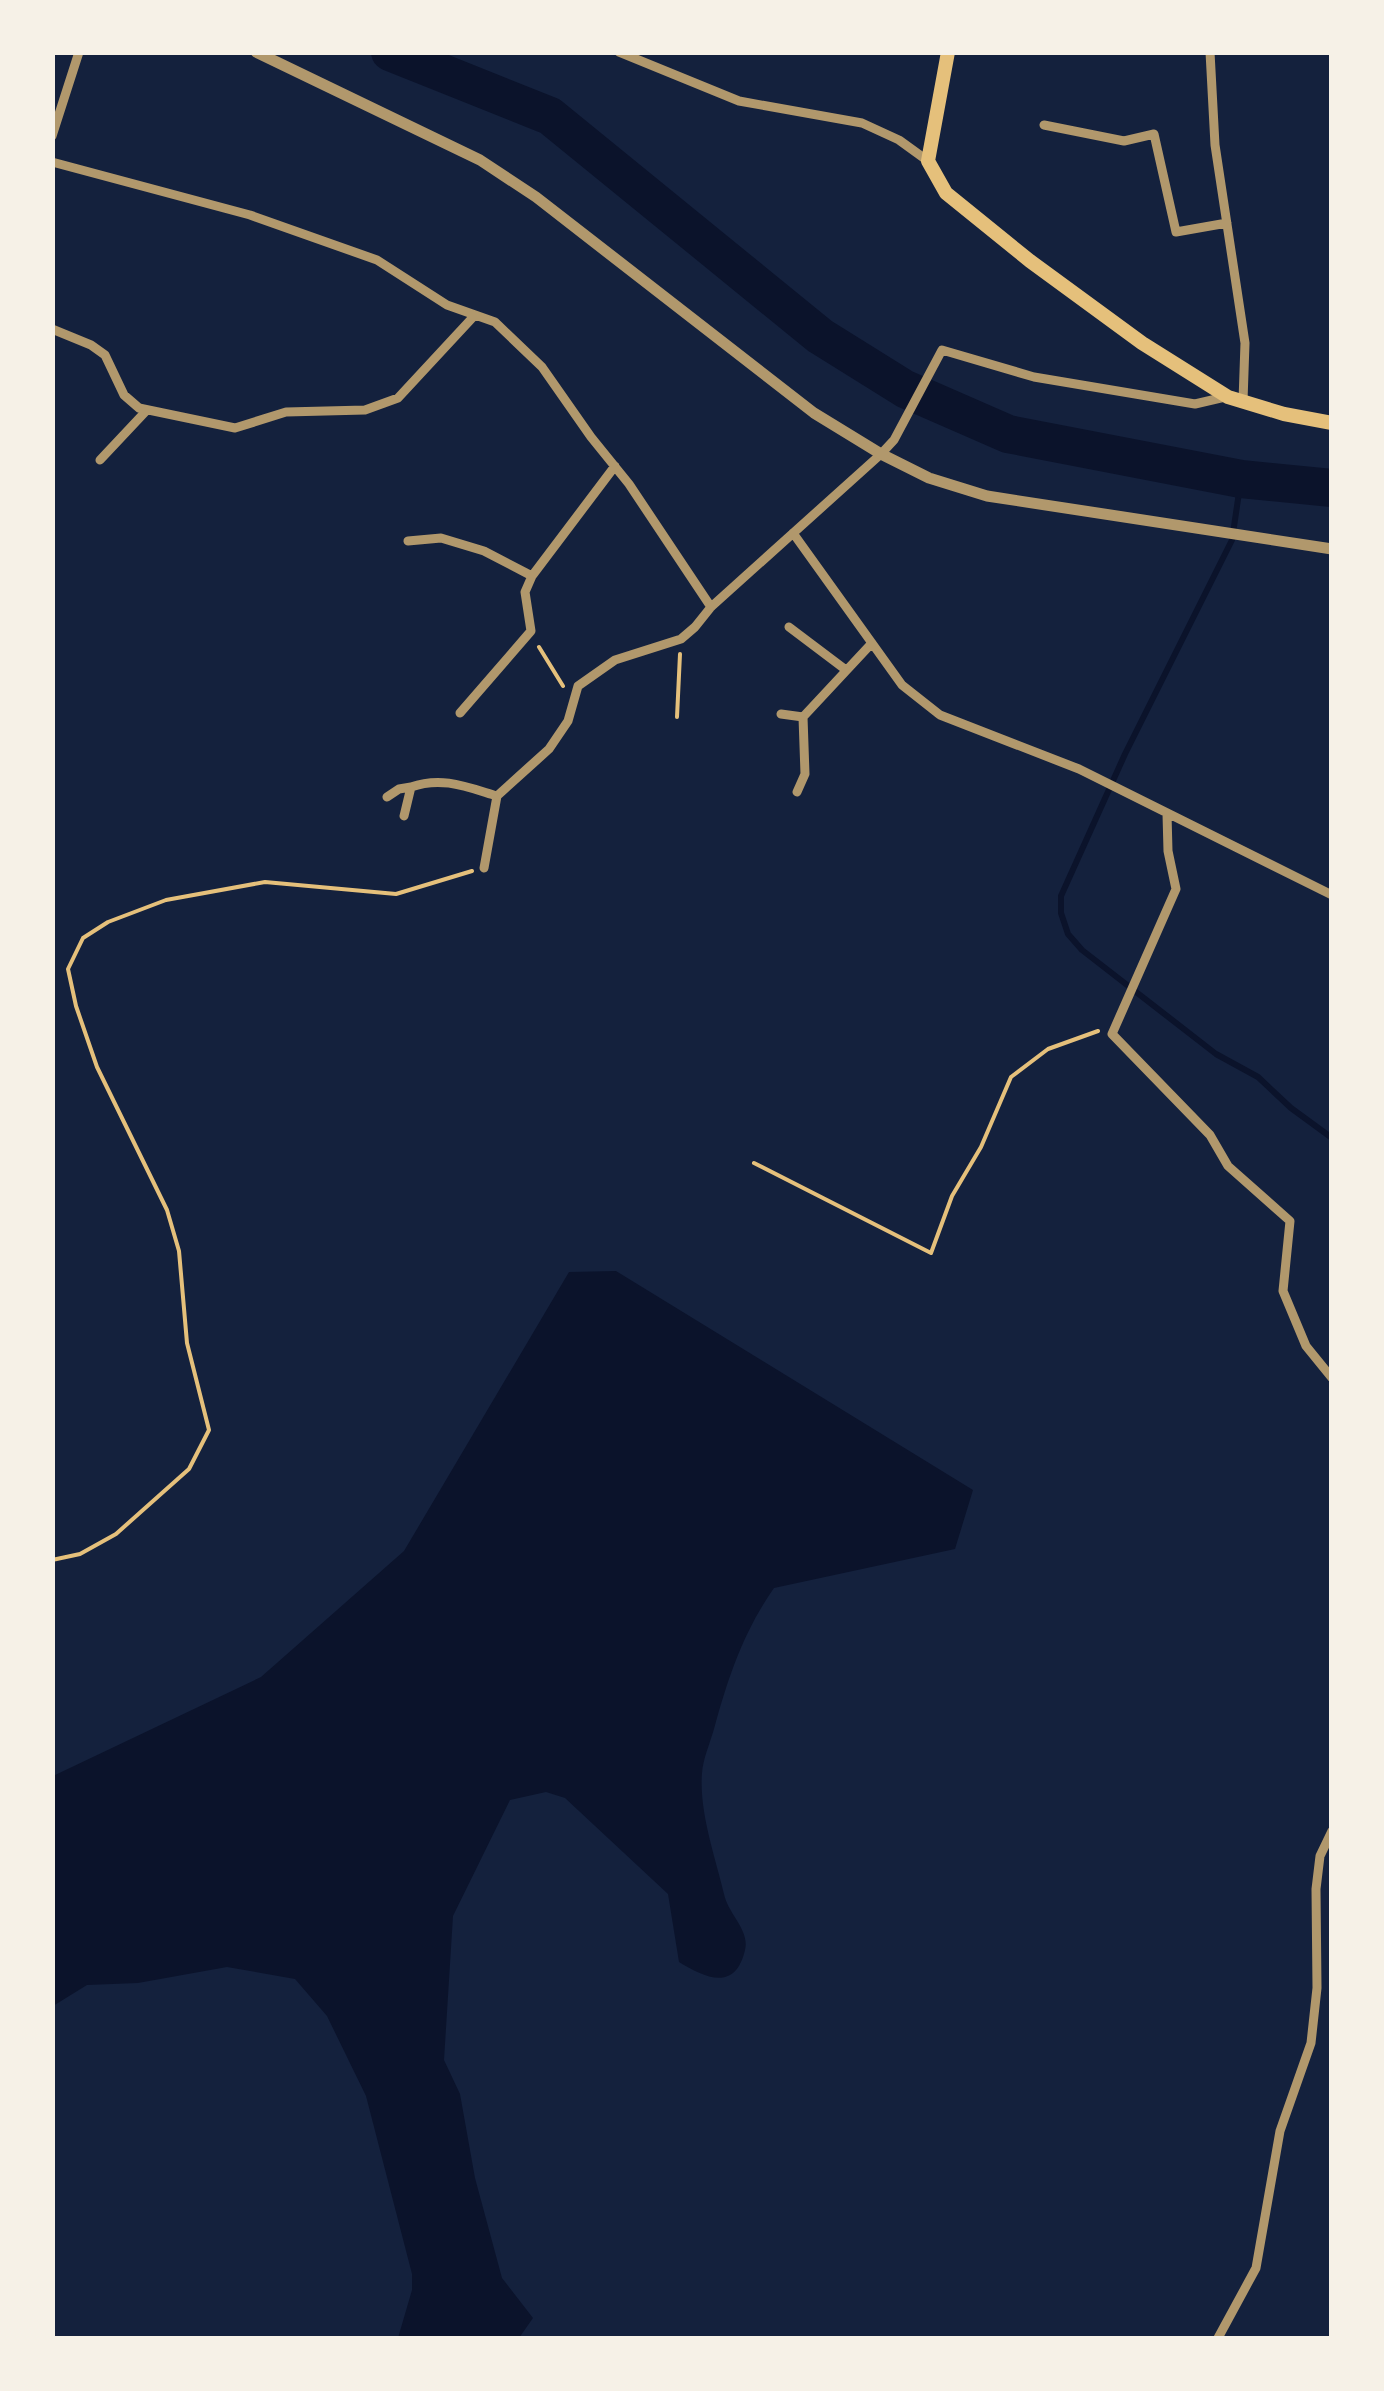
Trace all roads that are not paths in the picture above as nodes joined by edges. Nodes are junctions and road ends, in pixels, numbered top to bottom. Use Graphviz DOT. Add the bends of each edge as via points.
graph roads {
  1 [pos="79,52"];
  2 [pos="256,52"];
  3 [pos="619,52"];
  4 [pos="948,52"];
  5 [pos="1210,52"];
  6 [pos="1044,124"];
  7 [pos="52,136"];
  8 [pos="928,161"];
  9 [pos="52,162"];
  10 [pos="1227,223"];
  11 [pos="475,315"];
  12 [pos="52,328"];
  13 [pos="1228,396"];
  14 [pos="1243,401"];
  15 [pos="147,410"];
  16 [pos="1332,424"];
  17 [pos="881,454"];
  18 [pos="100,460"];
  19 [pos="614,466"];
  20 [pos="793,533"];
  21 [pos="408,540"];
  22 [pos="1332,550"];
  23 [pos="532,576"];
  24 [pos="711,607"];
  25 [pos="788,626"];
  26 [pos="872,643"];
  27 [pos="846,670"];
  28 [pos="460,712"];
  29 [pos="781,714"];
  30 [pos="803,716"];
  31 [pos="412,787"];
  32 [pos="797,792"];
  33 [pos="497,796"];
  34 [pos="387,797"];
  35 [pos="1167,814"];
  36 [pos="404,816"];
  37 [pos="484,868"];
  38 [pos="1332,895"];
  39 [pos="1332,1378"];
  40 [pos="1332,1831"];
  41 [pos="1218,2338"];
  1 -- 7 [label="street"];
  2 -- 17 [label="street" via="480,160 814,413"];
  3 -- 8 [label="street" via="739,101 862,123"];
  4 -- 8 [label="main road"];
  5 -- 10 [label="street"];
  6 -- 10 [label="street" via="1124,141 1154,134 1176,232"];
  8 -- 13 [label="main road" via="946,194 1030,261 1142,344"];
  9 -- 11 [label="street" via="250,214 377,260 446,305"];
  10 -- 14 [label="street" via="1246,344"];
  11 -- 15 [label="street" via="398,398 365,410 286,412 235,428"];
  11 -- 19 [label="street" via="495,322 542,367"];
  12 -- 15 [label="street" via="105,355 124,395"];
  13 -- 14 [label="main road"];
  13 -- 17 [label="street" via="1194,404 1034,377 942,350"];
  14 -- 16 [label="main road"];
  15 -- 18 [label="street"];
  17 -- 20 [label="street"];
  17 -- 22 [label="street" via="986,496"];
  19 -- 23 [label="street"];
  19 -- 24 [label="street"];
  20 -- 24 [label="street"];
  20 -- 26 [label="street"];
  21 -- 23 [label="street" via="441,538"];
  23 -- 28 [label="street" via="526,592 531,631"];
  24 -- 33 [label="street" via="681,639 616,660 578,686 550,750"];
  25 -- 27 [label="street"];
  26 -- 27 [label="street"];
  26 -- 35 [label="street" via="902,685 940,714 1079,768"];
  27 -- 30 [label="street"];
  29 -- 30 [label="street"];
  30 -- 32 [label="street" via="804,774"];
  31 -- 33 [label="street" via="453,782"];
  31 -- 34 [label="street"];
  31 -- 36 [label="street"];
  33 -- 37 [label="street"];
  35 -- 38 [label="street"];
  35 -- 39 [label="street" via="1176,889 1112,1034 1210,1135 1228,1166 1290,1221 1282,1291 1306,1346"];
  40 -- 41 [label="street" via="1316,1889 1318,1988 1311,2043 1280,2130 1256,2268"];
}
